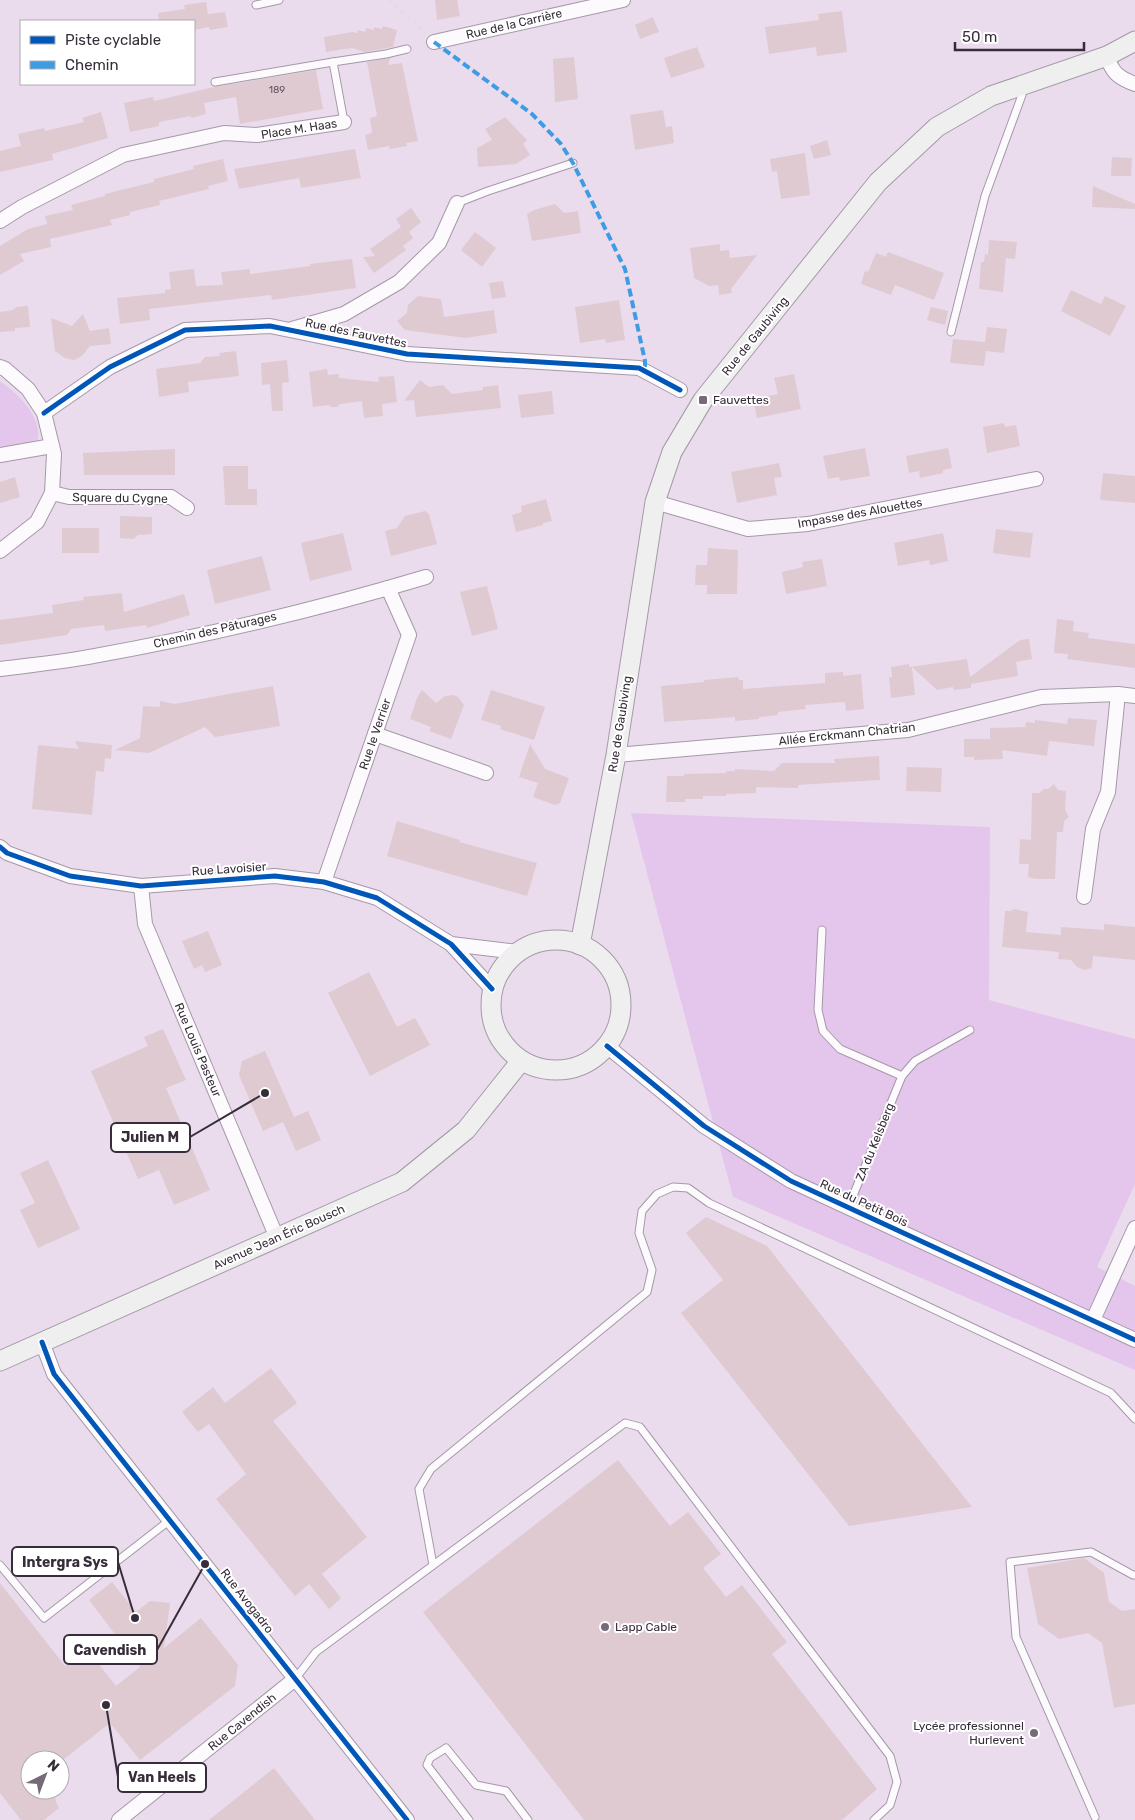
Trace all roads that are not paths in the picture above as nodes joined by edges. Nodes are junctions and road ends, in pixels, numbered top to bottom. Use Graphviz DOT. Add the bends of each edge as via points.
graph roads {
  1 [pos="279,0"];
  2 [pos="623,0"];
  3 [pos="256,5"];
  4 [pos="1135,41"];
  5 [pos="434,42"];
  6 [pos="407,48"];
  7 [pos="1107,56"];
  8 [pos="333,62"];
  9 [pos="214,82"];
  10 [pos="1135,84"];
  11 [pos="1020,88"];
  12 [pos="344,122"];
  13 [pos="573,163"];
  14 [pos="457,204"];
  15 [pos="0,221"];
  16 [pos="292,330"];
  17 [pos="951,332"];
  18 [pos="0,367"];
  19 [pos="680,390"];
  20 [pos="44,413"];
  21 [pos="52,446"];
  22 [pos="0,455"];
  23 [pos="1036,479"];
  24 [pos="52,493"];
  25 [pos="655,502"];
  26 [pos="187,508"];
  27 [pos="0,551"];
  28 [pos="426,577"];
  29 [pos="388,588"];
  30 [pos="0,670"];
  31 [pos="1118,694"];
  32 [pos="1135,696"];
  33 [pos="375,734"];
  34 [pos="616,754"];
  35 [pos="486,773"];
  36 [pos="0,847"];
  37 [pos="324,882"];
  38 [pos="141,886"];
  39 [pos="1084,897"];
  40 [pos="822,930"];
  41 [pos="450,944"];
  42 [pos="580,945"];
  43 [pos="517,952"];
  44 [pos="492,989"];
  45 [pos="970,1030"];
  46 [pos="607,1046"];
  47 [pos="521,1061"];
  48 [pos="902,1076"];
  49 [pos="848,1208"];
  50 [pos="1135,1228"];
  51 [pos="277,1238"];
  52 [pos="1094,1320"];
  53 [pos="1135,1340"];
  54 [pos="42,1342"];
  55 [pos="0,1361"];
  56 [pos="1135,1419"];
  57 [pos="170,1520"];
  58 [pos="0,1565"];
  59 [pos="433,1565"];
  60 [pos="1135,1575"];
  61 [pos="296,1679"];
  62 [pos="1095,1817"];
  63 [pos="119,1820"];
  64 [pos="408,1820"];
  65 [pos="469,1820"];
  66 [pos="528,1820"];
  67 [pos="874,1820"];
  1 -- 3 [label="lane"];
  2 -- 5 [label="street, Rue de la Carrière"];
  4 -- 7 [label="main road, Rue de Gaubiving"];
  6 -- 8 [label="lane"];
  7 -- 10 [label="street" via="1120,79"];
  7 -- 11 [label="main road, Rue de Gaubiving"];
  8 -- 9 [label="lane"];
  8 -- 12 [label="lane"];
  11 -- 17 [label="lane" via="1022,95 985,196"];
  11 -- 25 [label="main road, Rue de Gaubiving" via="991,96 937,127 878,182 703,400 672,452"];
  12 -- 15 [label="street, Place M. Haas" via="257,136 224,133 123,155"];
  13 -- 14 [label="lane"];
  14 -- 16 [label="street" via="439,243 399,282 344,314"];
  16 -- 19 [label="street, Rue des Fauvettes" via="407,354 639,368"];
  16 -- 20 [label="street, Rue des Fauvettes" via="270,326 185,330 110,367"];
  18 -- 20 [label="street" via="28,389"];
  20 -- 21 [label="street"];
  21 -- 22 [label="street"];
  21 -- 24 [label="street"];
  23 -- 25 [label="street, Impasse des Alouettes" via="808,524 748,529"];
  24 -- 26 [label="street, Square du Cygne" via="69,497 171,497"];
  24 -- 27 [label="street" via="37,522"];
  25 -- 34 [label="main road, Rue de Gaubiving"];
  28 -- 29 [label="street, Chemin des Pâturages"];
  29 -- 30 [label="street, Chemin des Pâturages" via="223,629 93,656"];
  29 -- 33 [label="street, Rue le Verrier" via="409,635"];
  31 -- 32 [label="street, Allée Erckmann Chatrian"];
  31 -- 34 [label="street, Allée Erckmann Chatrian" via="1041,697 908,730"];
  31 -- 39 [label="street" via="1108,792 1093,829"];
  33 -- 35 [label="street"];
  33 -- 37 [label="street, Rue le Verrier"];
  34 -- 42 [label="main road, Rue de Gaubiving"];
  36 -- 38 [label="street, Rue Lavoisier" via="7,853 70,876"];
  37 -- 38 [label="street, Rue Lavoisier" via="275,876"];
  37 -- 41 [label="street, Rue Lavoisier" via="377,898"];
  38 -- 51 [label="street, Rue Louis Pasteur" via="145,924"];
  40 -- 48 [label="lane" via="818,1010 823,1031 840,1049"];
  41 -- 43 [label="street, Rue Lavoisier"];
  41 -- 44 [label="street, Rue Lavoisier"];
  42 -- 43 [label="main road" via="558,940 536,942"];
  42 -- 46 [label="main road" via="598,955 611,970 619,989 621,1009 617,1028"];
  43 -- 44 [label="main road" via="501,968"];
  44 -- 47 [label="main road" via="490,1010 495,1030 506,1048"];
  45 -- 48 [label="lane, ZA du Kelsberg" via="915,1061"];
  46 -- 47 [label="main road" via="576,1068 558,1071 539,1069"];
  46 -- 49 [label="street, Rue du Petit Bois" via="704,1126 791,1181"];
  47 -- 51 [label="main road, Avenue Jean Éric Bousch" via="466,1130 402,1182"];
  48 -- 49 [label="lane, ZA du Kelsberg"];
  49 -- 52 [label="street, Rue du Petit Bois"];
  50 -- 52 [label="street"];
  51 -- 54 [label="main road, Avenue Jean Éric Bousch"];
  52 -- 53 [label="street, Rue du Petit Bois"];
  54 -- 55 [label="main road, Avenue Jean Éric Bousch"];
  54 -- 57 [label="street, Rue Avogadro" via="54,1374"];
  56 -- 59 [label="lane" via="1111,1393 709,1203 688,1188 673,1187 657,1194 642,1211 639,1233 652,1270 647,1292 431,1469 419,1489"];
  57 -- 58 [label="lane" via="44,1618"];
  57 -- 61 [label="street, Rue Avogadro"];
  59 -- 61 [label="lane" via="316,1652"];
  59 -- 67 [label="lane" via="625,1423 640,1427 890,1756 897,1782 890,1805"];
  60 -- 62 [label="lane" via="1091,1552 1010,1562 1016,1637"];
  61 -- 63 [label="street, Rue Cavendish"];
  61 -- 64 [label="street, Rue Avogadro"];
  65 -- 66 [label="lane" via="427,1765 430,1758 446,1748 476,1784 506,1791"];
}
